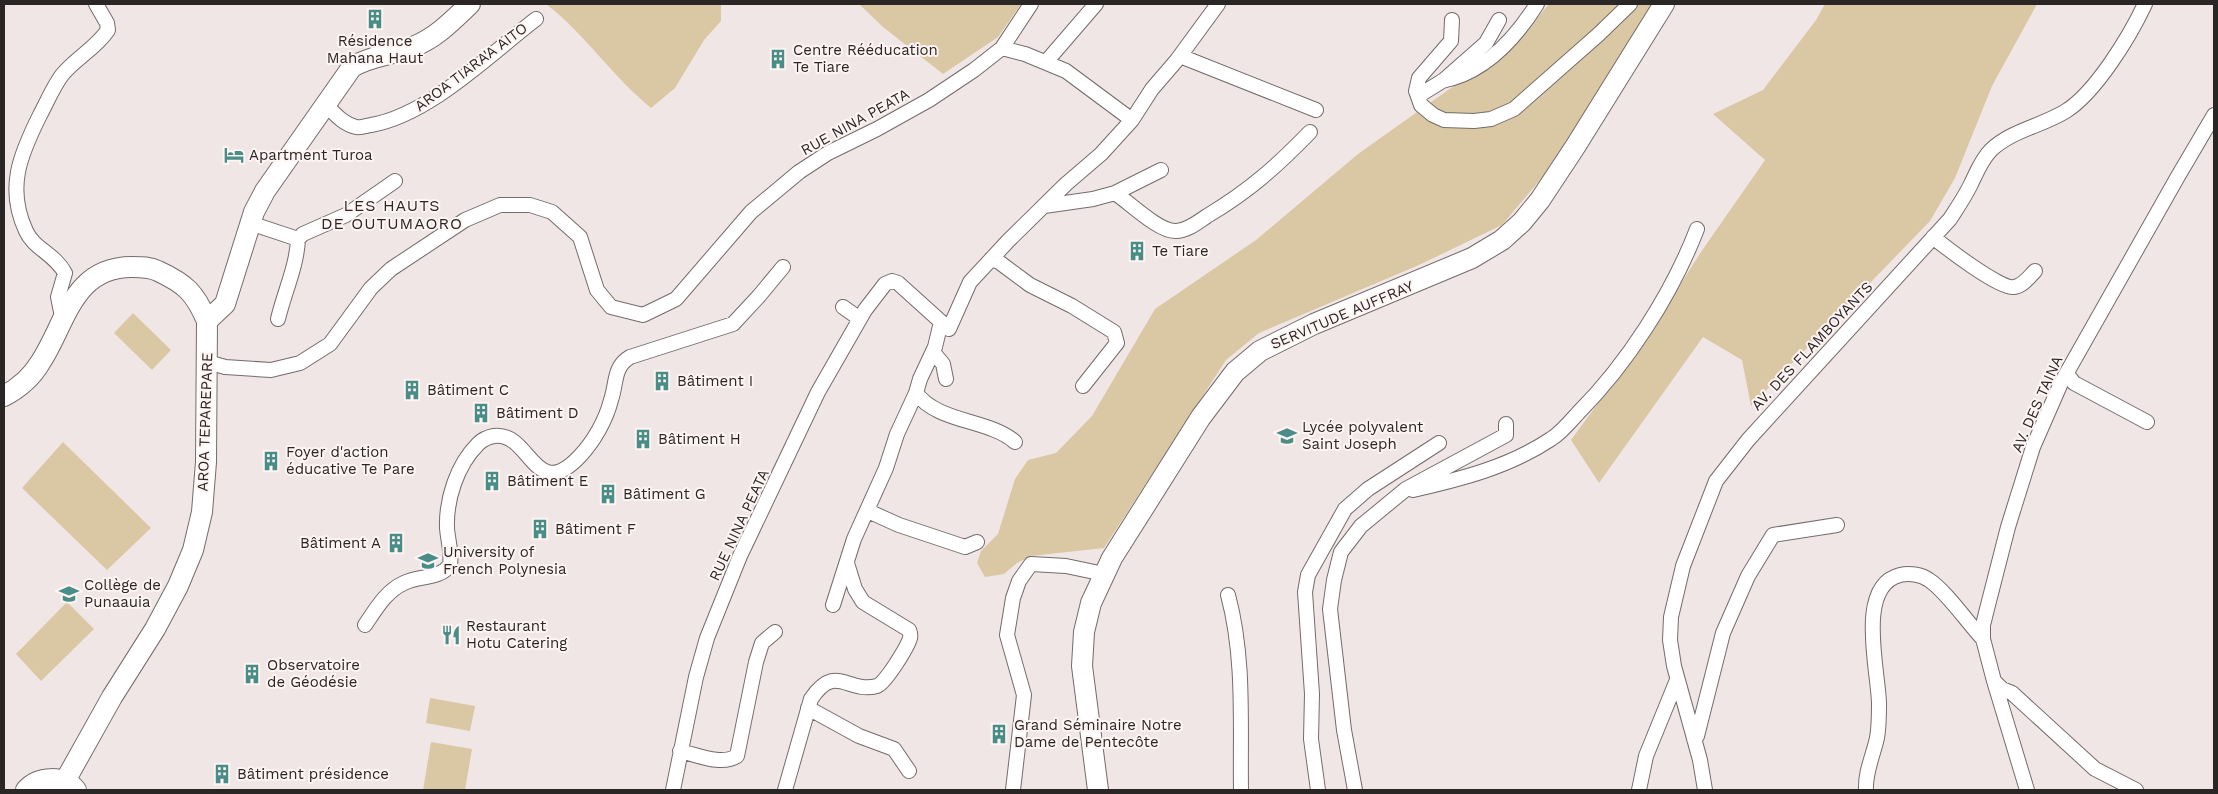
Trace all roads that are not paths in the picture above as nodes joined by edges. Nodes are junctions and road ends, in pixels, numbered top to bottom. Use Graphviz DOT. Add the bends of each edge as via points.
graph roads {
  1 [pos="96,4"];
  2 [pos="470,4"];
  3 [pos="1031,4"];
  4 [pos="1096,4"];
  5 [pos="1218,4"];
  6 [pos="1537,4"];
  7 [pos="1630,4"];
  8 [pos="1664,4"];
  9 [pos="2145,4"];
  10 [pos="536,18"];
  11 [pos="1452,20"];
  12 [pos="1499,20"];
  13 [pos="1002,48"];
  14 [pos="1180,56"];
  15 [pos="1046,62"];
  16 [pos="1442,81"];
  17 [pos="1418,96"];
  18 [pos="326,105"];
  19 [pos="1316,110"];
  20 [pos="2214,115"];
  21 [pos="1132,120"];
  22 [pos="1310,132"];
  23 [pos="1161,170"];
  24 [pos="395,181"];
  25 [pos="1115,193"];
  26 [pos="1044,206"];
  27 [pos="250,223"];
  28 [pos="1697,230"];
  29 [pos="1933,238"];
  30 [pos="298,239"];
  31 [pos="991,259"];
  32 [pos="783,267"];
  33 [pos="2035,271"];
  34 [pos="843,307"];
  35 [pos="62,317"];
  36 [pos="278,319"];
  37 [pos="860,319"];
  38 [pos="207,321"];
  39 [pos="941,322"];
  40 [pos="933,352"];
  41 [pos="208,362"];
  42 [pos="2067,374"];
  43 [pos="946,379"];
  44 [pos="1083,386"];
  45 [pos="916,393"];
  46 [pos="4,396"];
  47 [pos="2147,422"];
  48 [pos="1506,424"];
  49 [pos="1015,442"];
  50 [pos="1439,443"];
  51 [pos="1402,492"];
  52 [pos="868,511"];
  53 [pos="1837,525"];
  54 [pos="977,542"];
  55 [pos="847,562"];
  56 [pos="1104,574"];
  57 [pos="1228,595"];
  58 [pos="833,605"];
  59 [pos="365,625"];
  60 [pos="775,632"];
  61 [pos="1983,639"];
  62 [pos="1677,680"];
  63 [pos="1994,682"];
  64 [pos="808,708"];
  65 [pos="1694,739"];
  66 [pos="680,751"];
  67 [pos="909,771"];
  68 [pos="70,786"];
  69 [pos="26,790"];
  70 [pos="673,790"];
  71 [pos="785,790"];
  72 [pos="1013,790"];
  73 [pos="1098,790"];
  74 [pos="1241,790"];
  75 [pos="1318,790"];
  76 [pos="1355,790"];
  77 [pos="1639,790"];
  78 [pos="1705,790"];
  79 [pos="1866,790"];
  80 [pos="2027,790"];
  81 [pos="2136,790"];
  1 -- 35 [label="street" via="108,30 56,84 21,154 17,176 16,194 26,231 65,273 58,297"];
  2 -- 18 [label="main road" via="438,34 415,46 364,60 352,67"];
  3 -- 13 [label="street, RUE NINA PEATA"];
  4 -- 15 [label="street"];
  5 -- 14 [label="street"];
  6 -- 16 [label="street" via="1500,50 1479,67"];
  7 -- 17 [label="street" via="1514,109 1491,119 1474,122 1444,120 1425,110"];
  8 -- 56 [label="main road, SERVITUDE AUFFRAY" via="1575,147 1522,222 1502,240 1472,258 1260,350 1235,372 1201,417"];
  9 -- 29 [label="street, AV. DES FLAMBOYANTS" via="2089,91 2065,112 2012,135 1989,151 1961,203"];
  10 -- 18 [label="street, AROA TIARA'A AITO" via="446,89 411,112 387,122 358,128 340,119"];
  11 -- 17 [label="street" via="1451,41 1419,78 1416,85"];
  12 -- 16 [label="street" via="1486,43"];
  13 -- 15 [label="street"];
  13 -- 41 [label="street, RUE NINA PEATA" via="929,100 828,153 799,172 751,212 676,299 643,315 611,307 597,290 580,237 552,212 530,205 500,205 465,220 390,269 371,288 330,344 300,363 271,370 225,367"];
  14 -- 19 [label="street"];
  14 -- 21 [label="street" via="1152,88"];
  15 -- 21 [label="street" via="1066,71"];
  16 -- 17 [label="street"];
  18 -- 27 [label="main road" via="265,191"];
  20 -- 42 [label="street, AV. DES TAINA"];
  21 -- 26 [label="street" via="1101,154"];
  22 -- 25 [label="street" via="1283,161 1242,195 1188,228 1176,231 1163,228"];
  23 -- 25 [label="street"];
  24 -- 30 [label="street" via="346,215"];
  25 -- 26 [label="street" via="1093,200"];
  26 -- 31 [label="street"];
  27 -- 30 [label="street"];
  27 -- 38 [label="main road" via="225,304"];
  28 -- 51 [label="street" via="1685,261 1631,350 1606,385 1558,435 1477,475"];
  29 -- 33 [label="street" via="2003,286 2013,288 2024,283"];
  29 -- 62 [label="street, AV. DES FLAMBOYANTS" via="1748,440 1717,480 1675,593 1670,640"];
  30 -- 36 [label="street"];
  31 -- 39 [label="street" via="970,282 949,329"];
  31 -- 44 [label="street" via="1114,332 1117,343"];
  32 -- 59 [label="street" via="733,324 630,357 622,363 611,402 598,431 579,457 563,470 550,473 540,468 510,437 486,438 477,444 451,492 447,518 450,565 441,574 418,578 396,587 387,594"];
  34 -- 37 [label="street"];
  35 -- 38 [label="main road, AROA TEPAREPARE" via="74,296 96,276 122,267 152,268 179,281 199,302"];
  35 -- 46 [label="main road, AROA TEPAREPARE" via="30,378"];
  37 -- 39 [label="street, RUE NINA PEATA" via="886,284 892,281"];
  37 -- 66 [label="street, RUE NINA PEATA" via="818,392 740,556 707,638"];
  38 -- 41 [label="main road, AROA TEPAREPARE"];
  39 -- 40 [label="street"];
  40 -- 43 [label="street" via="942,364"];
  40 -- 45 [label="street"];
  41 -- 68 [label="main road, AROA TEPAREPARE" via="203,504 193,550 155,629 112,697"];
  42 -- 47 [label="street" via="2074,383"];
  42 -- 61 [label="street, AV. DES TAINA" via="2029,458 1994,578"];
  45 -- 49 [label="street" via="931,406"];
  45 -- 52 [label="street"];
  48 -- 51 [label="street" via="1506,435"];
  50 -- 75 [label="street" via="1368,489 1345,509 1308,575 1304,592 1312,694 1310,739"];
  51 -- 76 [label="street" via="1361,526 1341,552 1334,580 1330,609 1344,730"];
  52 -- 54 [label="street" via="966,547"];
  52 -- 55 [label="street" via="854,538"];
  53 -- 65 [label="street" via="1774,535 1748,576 1723,633"];
  55 -- 58 [label="street"];
  55 -- 64 [label="street" via="855,589 863,602 909,630 910,639 878,686 827,681 814,694"];
  56 -- 72 [label="street" via="1066,566 1031,564 1019,581 1012,598 1007,635 1024,695"];
  56 -- 73 [label="main road, SERVITUDE AUFFRAY" via="1091,603 1084,632 1083,658"];
  57 -- 74 [label="street" via="1236,627 1240,668"];
  60 -- 66 [label="street" via="762,643 756,662 737,756 729,761"];
  61 -- 63 [label="street, AV. DES TAINA"];
  61 -- 79 [label="street" via="1928,579 1903,574 1886,584 1879,594 1872,622 1879,721"];
  62 -- 65 [label="street, AV. DES FLAMBOYANTS"];
  62 -- 77 [label="street" via="1646,756"];
  63 -- 80 [label="street, AV. DES TAINA"];
  63 -- 81 [label="street" via="2012,693 2096,769"];
  64 -- 67 [label="street" via="859,736 894,749"];
  64 -- 71 [label="street"];
  65 -- 78 [label="street, AV. DES FLAMBOYANTS"];
  66 -- 70 [label="street, RUE NINA PEATA"];
  68 -- 69 [label="main road" via="56,779 36,781"];
}
